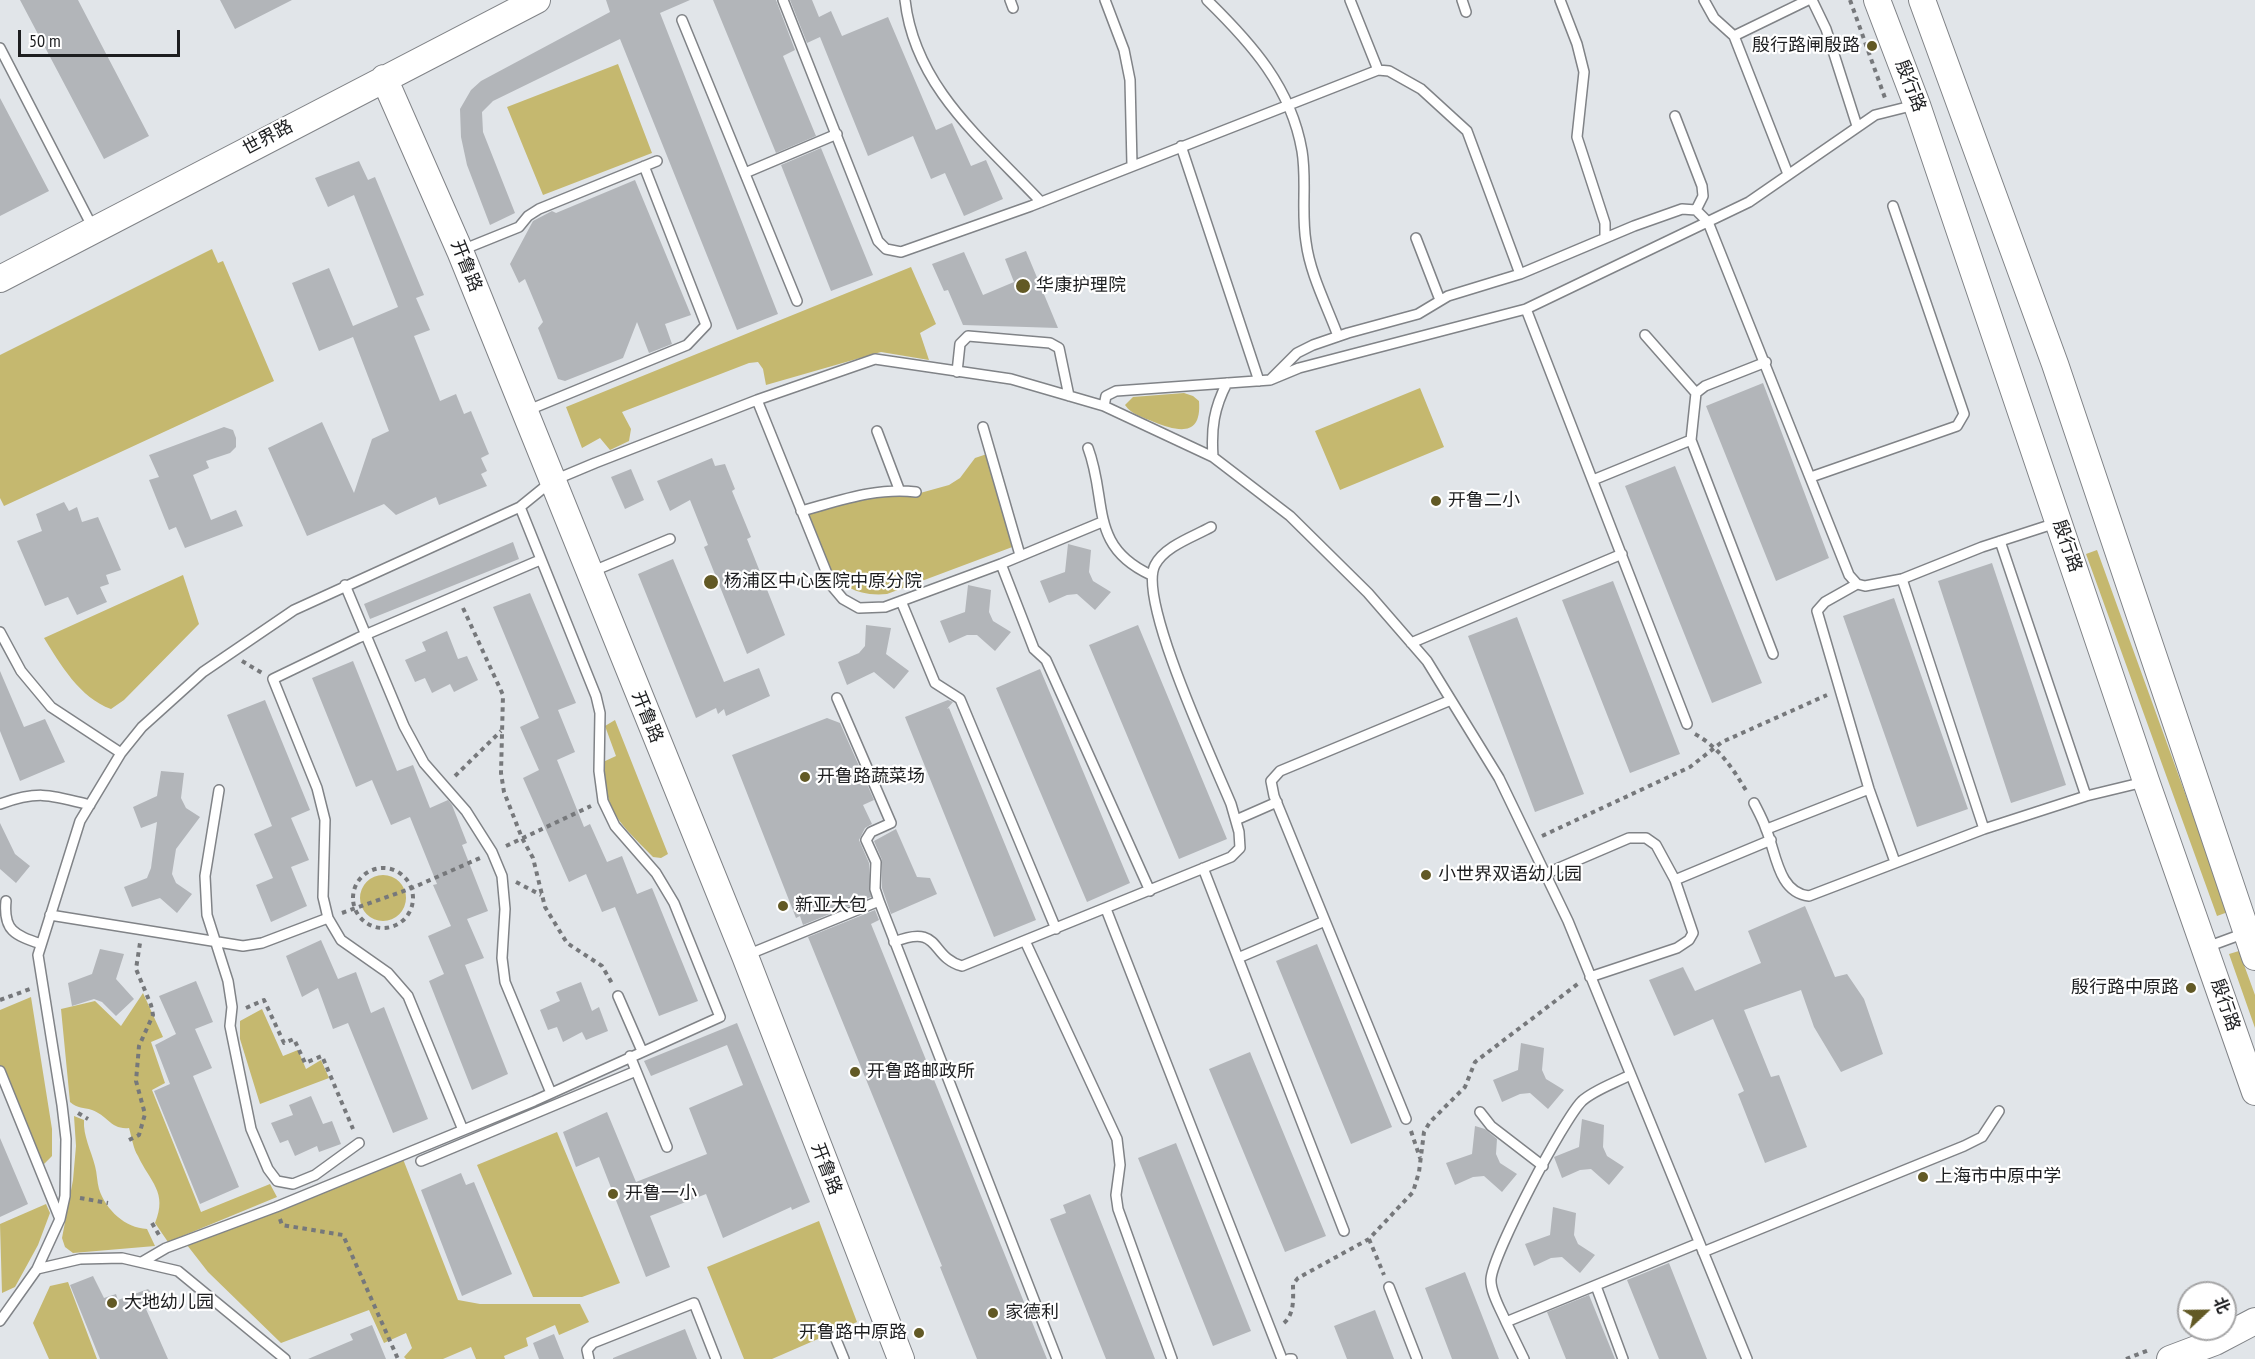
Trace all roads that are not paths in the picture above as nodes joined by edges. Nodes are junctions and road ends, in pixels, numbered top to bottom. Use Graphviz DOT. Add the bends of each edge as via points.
graph roads {
  1 [pos="537,0"];
  2 [pos="783,0"];
  3 [pos="906,0"];
  4 [pos="1105,0"];
  5 [pos="1207,0"];
  6 [pos="1350,0"];
  7 [pos="1462,0"];
  8 [pos="1560,0"];
  9 [pos="1704,0"];
  10 [pos="1810,0"];
  11 [pos="1878,0"];
  12 [pos="1922,0"];
  13 [pos="1466,12"];
  14 [pos="682,20"];
  15 [pos="1734,36"];
  16 [pos="0,48"];
  17 [pos="1378,70"];
  18 [pos="384,78"];
  19 [pos="1290,105"];
  20 [pos="1917,105"];
  21 [pos="1675,116"];
  22 [pos="1857,126"];
  23 [pos="837,134"];
  24 [pos="1181,146"];
  25 [pos="657,161"];
  26 [pos="1131,165"];
  27 [pos="644,166"];
  28 [pos="745,173"];
  29 [pos="1788,174"];
  30 [pos="1041,202"];
  31 [pos="1893,206"];
  32 [pos="1696,210"];
  33 [pos="1708,222"];
  34 [pos="94,230"];
  35 [pos="1416,238"];
  36 [pos="1605,238"];
  37 [pos="460,251"];
  38 [pos="1520,274"];
  39 [pos="0,279"];
  40 [pos="797,300"];
  41 [pos="1440,300"];
  42 [pos="1526,309"];
  43 [pos="1645,335"];
  44 [pos="1338,336"];
  45 [pos="1766,362"];
  46 [pos="957,372"];
  47 [pos="1270,380"];
  48 [pos="1259,381"];
  49 [pos="1227,383"];
  50 [pos="1696,393"];
  51 [pos="1069,396"];
  52 [pos="757,400"];
  53 [pos="1104,405"];
  54 [pos="524,412"];
  55 [pos="983,427"];
  56 [pos="877,431"];
  57 [pos="1691,440"];
  58 [pos="1088,447"];
  59 [pos="1213,457"];
  60 [pos="1811,477"];
  61 [pos="1593,480"];
  62 [pos="552,482"];
  63 [pos="899,489"];
  64 [pos="916,492"];
  65 [pos="520,507"];
  66 [pos="801,511"];
  67 [pos="1102,522"];
  68 [pos="2058,522"];
  69 [pos="1211,527"];
  70 [pos="670,539"];
  71 [pos="2000,541"];
  72 [pos="1622,554"];
  73 [pos="1020,555"];
  74 [pos="540,560"];
  75 [pos="1001,564"];
  76 [pos="589,573"];
  77 [pos="1151,575"];
  78 [pos="1902,579"];
  79 [pos="1857,584"];
  80 [pos="345,585"];
  81 [pos="901,601"];
  82 [pos="0,632"];
  83 [pos="366,636"];
  84 [pos="1411,643"];
  85 [pos="1773,654"];
  86 [pos="837,698"];
  87 [pos="1451,700"];
  88 [pos="1687,724"];
  89 [pos="121,753"];
  90 [pos="2146,782"];
  91 [pos="219,789"];
  92 [pos="1869,789"];
  93 [pos="2086,796"];
  94 [pos="1277,802"];
  95 [pos="1754,803"];
  96 [pos="0,804"];
  97 [pos="90,805"];
  98 [pos="1236,820"];
  99 [pos="1767,829"];
  100 [pos="1984,829"];
  101 [pos="1770,840"];
  102 [pos="1895,862"];
  103 [pos="1203,868"];
  104 [pos="1545,874"];
  105 [pos="1675,880"];
  106 [pos="1150,891"];
  107 [pos="6,901"];
  108 [pos="879,902"];
  109 [pos="1106,909"];
  110 [pos="50,915"];
  111 [pos="328,918"];
  112 [pos="1325,921"];
  113 [pos="1056,929"];
  114 [pos="2247,932"];
  115 [pos="214,940"];
  116 [pos="1026,941"];
  117 [pos="894,942"];
  118 [pos="41,944"];
  119 [pos="2205,947"];
  120 [pos="745,956"];
  121 [pos="2255,957"];
  122 [pos="1238,958"];
  123 [pos="1590,977"];
  124 [pos="618,996"];
  125 [pos="642,1051"];
  126 [pos="630,1056"];
  127 [pos="0,1071"];
  128 [pos="636,1071"];
  129 [pos="1630,1075"];
  130 [pos="2255,1092"];
  131 [pos="551,1093"];
  132 [pos="1999,1111"];
  133 [pos="1480,1112"];
  134 [pos="1406,1119"];
  135 [pos="463,1130"];
  136 [pos="359,1143"];
  137 [pos="667,1147"];
  138 [pos="421,1161"];
  139 [pos="1543,1166"];
  140 [pos="60,1219"];
  141 [pos="1344,1231"];
  142 [pos="1701,1247"];
  143 [pos="142,1262"];
  144 [pos="37,1269"];
  145 [pos="1596,1286"];
  146 [pos="1389,1287"];
  147 [pos="1,1314"];
  148 [pos="2255,1321"];
  149 [pos="1506,1322"];
  150 [pos="835,1337"];
  151 [pos="285,1359"];
  152 [pos="589,1359"];
  153 [pos="716,1359"];
  154 [pos="844,1359"];
  155 [pos="902,1359"];
  156 [pos="1057,1359"];
  157 [pos="1172,1359"];
  158 [pos="1282,1359"];
  159 [pos="1417,1359"];
  160 [pos="1524,1359"];
  161 [pos="1623,1359"];
  162 [pos="1747,1359"];
  163 [pos="2170,1359"];
  1 -- 18 [label="main road, 世界路"];
  2 -- 23 [label="lane"];
  3 -- 30 [label="lane" via="916,48 932,82 957,114"];
  4 -- 26 [label="lane" via="1124,50 1130,80"];
  5 -- 19 [label="lane" via="1268,65"];
  6 -- 17 [label="lane"];
  7 -- 13 [label="lane"];
  8 -- 36 [label="lane" via="1584,72 1577,137 1605,223"];
  9 -- 15 [label="lane" via="1714,18"];
  10 -- 15 [label="lane"];
  10 -- 22 [label="lane" via="1826,29"];
  11 -- 20 [label="main road, 殷行路"];
  12 -- 114 [label="main road" via="2055,364"];
  14 -- 28 [label="lane"];
  15 -- 29 [label="lane"];
  16 -- 34 [label="lane"];
  17 -- 19 [label="lane"];
  17 -- 38 [label="lane" via="1389,71 1421,90 1467,131"];
  18 -- 34 [label="main road, 世界路"];
  18 -- 37 [label="main road, 开鲁路"];
  19 -- 24 [label="lane"];
  19 -- 44 [label="lane" via="1302,151 1309,260"];
  20 -- 22 [label="lane" via="1875,115"];
  20 -- 68 [label="main road, 殷行路"];
  21 -- 32 [label="lane" via="1702,186 1703,196"];
  22 -- 29 [label="lane"];
  23 -- 28 [label="lane"];
  23 -- 30 [label="lane" via="878,241 886,249 901,252"];
  24 -- 26 [label="lane"];
  24 -- 48 [label="lane"];
  25 -- 27 [label="lane"];
  26 -- 30 [label="lane"];
  27 -- 37 [label="lane" via="539,209 519,227"];
  27 -- 54 [label="lane" via="706,326 678,349"];
  28 -- 40 [label="lane"];
  29 -- 33 [label="lane" via="1749,202"];
  31 -- 60 [label="lane" via="1964,414 1962,421"];
  32 -- 33 [label="lane"];
  32 -- 36 [label="lane" via="1682,209"];
  33 -- 42 [label="lane"];
  33 -- 45 [label="lane"];
  34 -- 39 [label="main road, 世界路"];
  35 -- 41 [label="lane"];
  36 -- 38 [label="lane"];
  37 -- 54 [label="main road, 开鲁路"];
  38 -- 41 [label="lane"];
  41 -- 44 [label="lane" via="1418,314"];
  42 -- 47 [label="lane" via="1299,368"];
  42 -- 61 [label="lane"];
  43 -- 50 [label="lane"];
  44 -- 47 [label="lane" via="1297,353"];
  45 -- 50 [label="lane"];
  45 -- 60 [label="lane"];
  46 -- 51 [label="lane" via="1011,379"];
  46 -- 51 [label="lane" via="960,344 968,336 1050,343 1059,348"];
  46 -- 52 [label="lane" via="876,359"];
  47 -- 48 [label="lane"];
  48 -- 49 [label="lane"];
  49 -- 53 [label="lane" via="1116,391 1106,396"];
  49 -- 59 [label="lane" via="1213,417"];
  50 -- 57 [label="lane"];
  51 -- 53 [label="lane"];
  52 -- 62 [label="lane"];
  52 -- 66 [label="lane"];
  53 -- 59 [label="lane"];
  54 -- 62 [label="main road, 开鲁路"];
  55 -- 73 [label="lane"];
  56 -- 63 [label="lane"];
  57 -- 61 [label="lane"];
  57 -- 85 [label="lane"];
  58 -- 67 [label="lane" via="1096,469"];
  59 -- 84 [label="lane" via="1290,516 1368,593"];
  60 -- 79 [label="lane"];
  61 -- 72 [label="lane"];
  62 -- 65 [label="lane"];
  62 -- 76 [label="main road, 开鲁路"];
  63 -- 64 [label="lane"];
  63 -- 66 [label="lane"];
  65 -- 74 [label="lane"];
  65 -- 80 [label="lane"];
  66 -- 81 [label="lane" via="832,586 843,599 859,608 885,607"];
  67 -- 73 [label="lane"];
  67 -- 77 [label="lane" via="1116,551 1131,566"];
  68 -- 71 [label="lane"];
  68 -- 90 [label="main road, 殷行路"];
  69 -- 77 [label="lane" via="1167,551"];
  70 -- 76 [label="lane"];
  71 -- 78 [label="lane"];
  71 -- 93 [label="lane"];
  72 -- 84 [label="lane"];
  72 -- 88 [label="lane"];
  73 -- 75 [label="lane"];
  74 -- 83 [label="lane"];
  74 -- 125 [label="lane" via="596,696 603,801 615,826 656,873 674,903 720,1017"];
  75 -- 81 [label="lane"];
  75 -- 106 [label="lane" via="1034,649 1046,660"];
  76 -- 120 [label="main road, 开鲁路"];
  77 -- 98 [label="lane" via="1154,607 1164,638"];
  78 -- 79 [label="lane"];
  78 -- 100 [label="lane"];
  79 -- 92 [label="lane" via="1817,611"];
  80 -- 83 [label="lane"];
  80 -- 89 [label="lane" via="294,610 203,672 142,727"];
  81 -- 113 [label="lane" via="935,683 960,699"];
  82 -- 89 [label="lane" via="21,671 51,707"];
  83 -- 111 [label="lane" via="273,679 317,789 324,820 322,897"];
  83 -- 131 [label="lane" via="424,763 481,832 502,876 505,909 501,958 505,982"];
  84 -- 87 [label="lane"];
  86 -- 108 [label="lane" via="891,824 871,832 866,840 876,861 875,889"];
  87 -- 94 [label="lane" via="1280,771 1271,781"];
  87 -- 104 [label="lane" via="1499,778"];
  89 -- 97 [label="lane"];
  90 -- 93 [label="lane"];
  90 -- 119 [label="main road, 殷行路"];
  91 -- 115 [label="lane" via="205,876 207,915"];
  92 -- 99 [label="lane"];
  92 -- 102 [label="lane"];
  93 -- 100 [label="lane"];
  94 -- 98 [label="lane"];
  94 -- 112 [label="lane"];
  95 -- 99 [label="lane"];
  96 -- 97 [label="lane" via="26,795 51,794"];
  97 -- 110 [label="lane" via="80,821"];
  98 -- 103 [label="lane" via="1240,848 1231,857"];
  99 -- 101 [label="lane"];
  100 -- 102 [label="lane"];
  101 -- 102 [label="lane" via="1781,874 1800,895 1809,896"];
  101 -- 105 [label="lane"];
  103 -- 106 [label="lane"];
  103 -- 122 [label="lane"];
  104 -- 105 [label="lane" via="1629,838 1646,838 1656,845"];
  104 -- 123 [label="lane"];
  105 -- 123 [label="lane" via="1693,933 1689,940 1677,948"];
  106 -- 109 [label="lane"];
  107 -- 118 [label="lane" via="4,916 9,927 19,937"];
  108 -- 117 [label="lane"];
  108 -- 120 [label="lane"];
  109 -- 113 [label="lane"];
  109 -- 158 [label="lane"];
  110 -- 115 [label="lane"];
  110 -- 118 [label="lane"];
  111 -- 115 [label="lane" via="262,943 243,946"];
  111 -- 135 [label="lane" via="341,940 388,973 408,996"];
  112 -- 122 [label="lane"];
  112 -- 134 [label="lane"];
  113 -- 116 [label="lane"];
  114 -- 119 [label="lane"];
  114 -- 121 [label="main road"];
  115 -- 136 [label="lane" via="228,981 230,1026 251,1129 268,1169 278,1180 292,1184 315,1175"];
  116 -- 117 [label="lane" via="962,966 952,964 925,936 913,935"];
  116 -- 157 [label="lane" via="1117,1138 1118,1209"];
  117 -- 156 [label="lane"];
  118 -- 140 [label="lane" via="38,955 66,1139 65,1196"];
  119 -- 130 [label="main road, 殷行路"];
  120 -- 155 [label="main road, 开鲁路"];
  122 -- 141 [label="lane"];
  123 -- 129 [label="lane"];
  124 -- 125 [label="lane"];
  125 -- 126 [label="lane"];
  126 -- 128 [label="lane"];
  126 -- 131 [label="lane"];
  127 -- 140 [label="lane"];
  128 -- 137 [label="lane"];
  128 -- 138 [label="lane"];
  129 -- 139 [label="lane" via="1583,1101 1561,1129"];
  129 -- 142 [label="lane"];
  131 -- 135 [label="lane"];
  132 -- 142 [label="lane" via="1982,1137 1964,1146"];
  133 -- 139 [label="lane" via="1491,1126"];
  135 -- 143 [label="lane" via="166,1248"];
  139 -- 149 [label="lane" via="1495,1261 1490,1282"];
  140 -- 144 [label="lane"];
  142 -- 145 [label="lane"];
  142 -- 162 [label="lane"];
  143 -- 144 [label="lane" via="122,1258 80,1259"];
  143 -- 151 [label="lane" via="178,1271"];
  144 -- 147 [label="lane"];
  145 -- 149 [label="lane"];
  145 -- 161 [label="lane"];
  146 -- 159 [label="lane"];
  148 -- 163 [label="main road"];
  149 -- 160 [label="lane"];
  150 -- 154 [label="lane"];
  152 -- 153 [label="lane" via="587,1350 593,1343 694,1303"];
}
